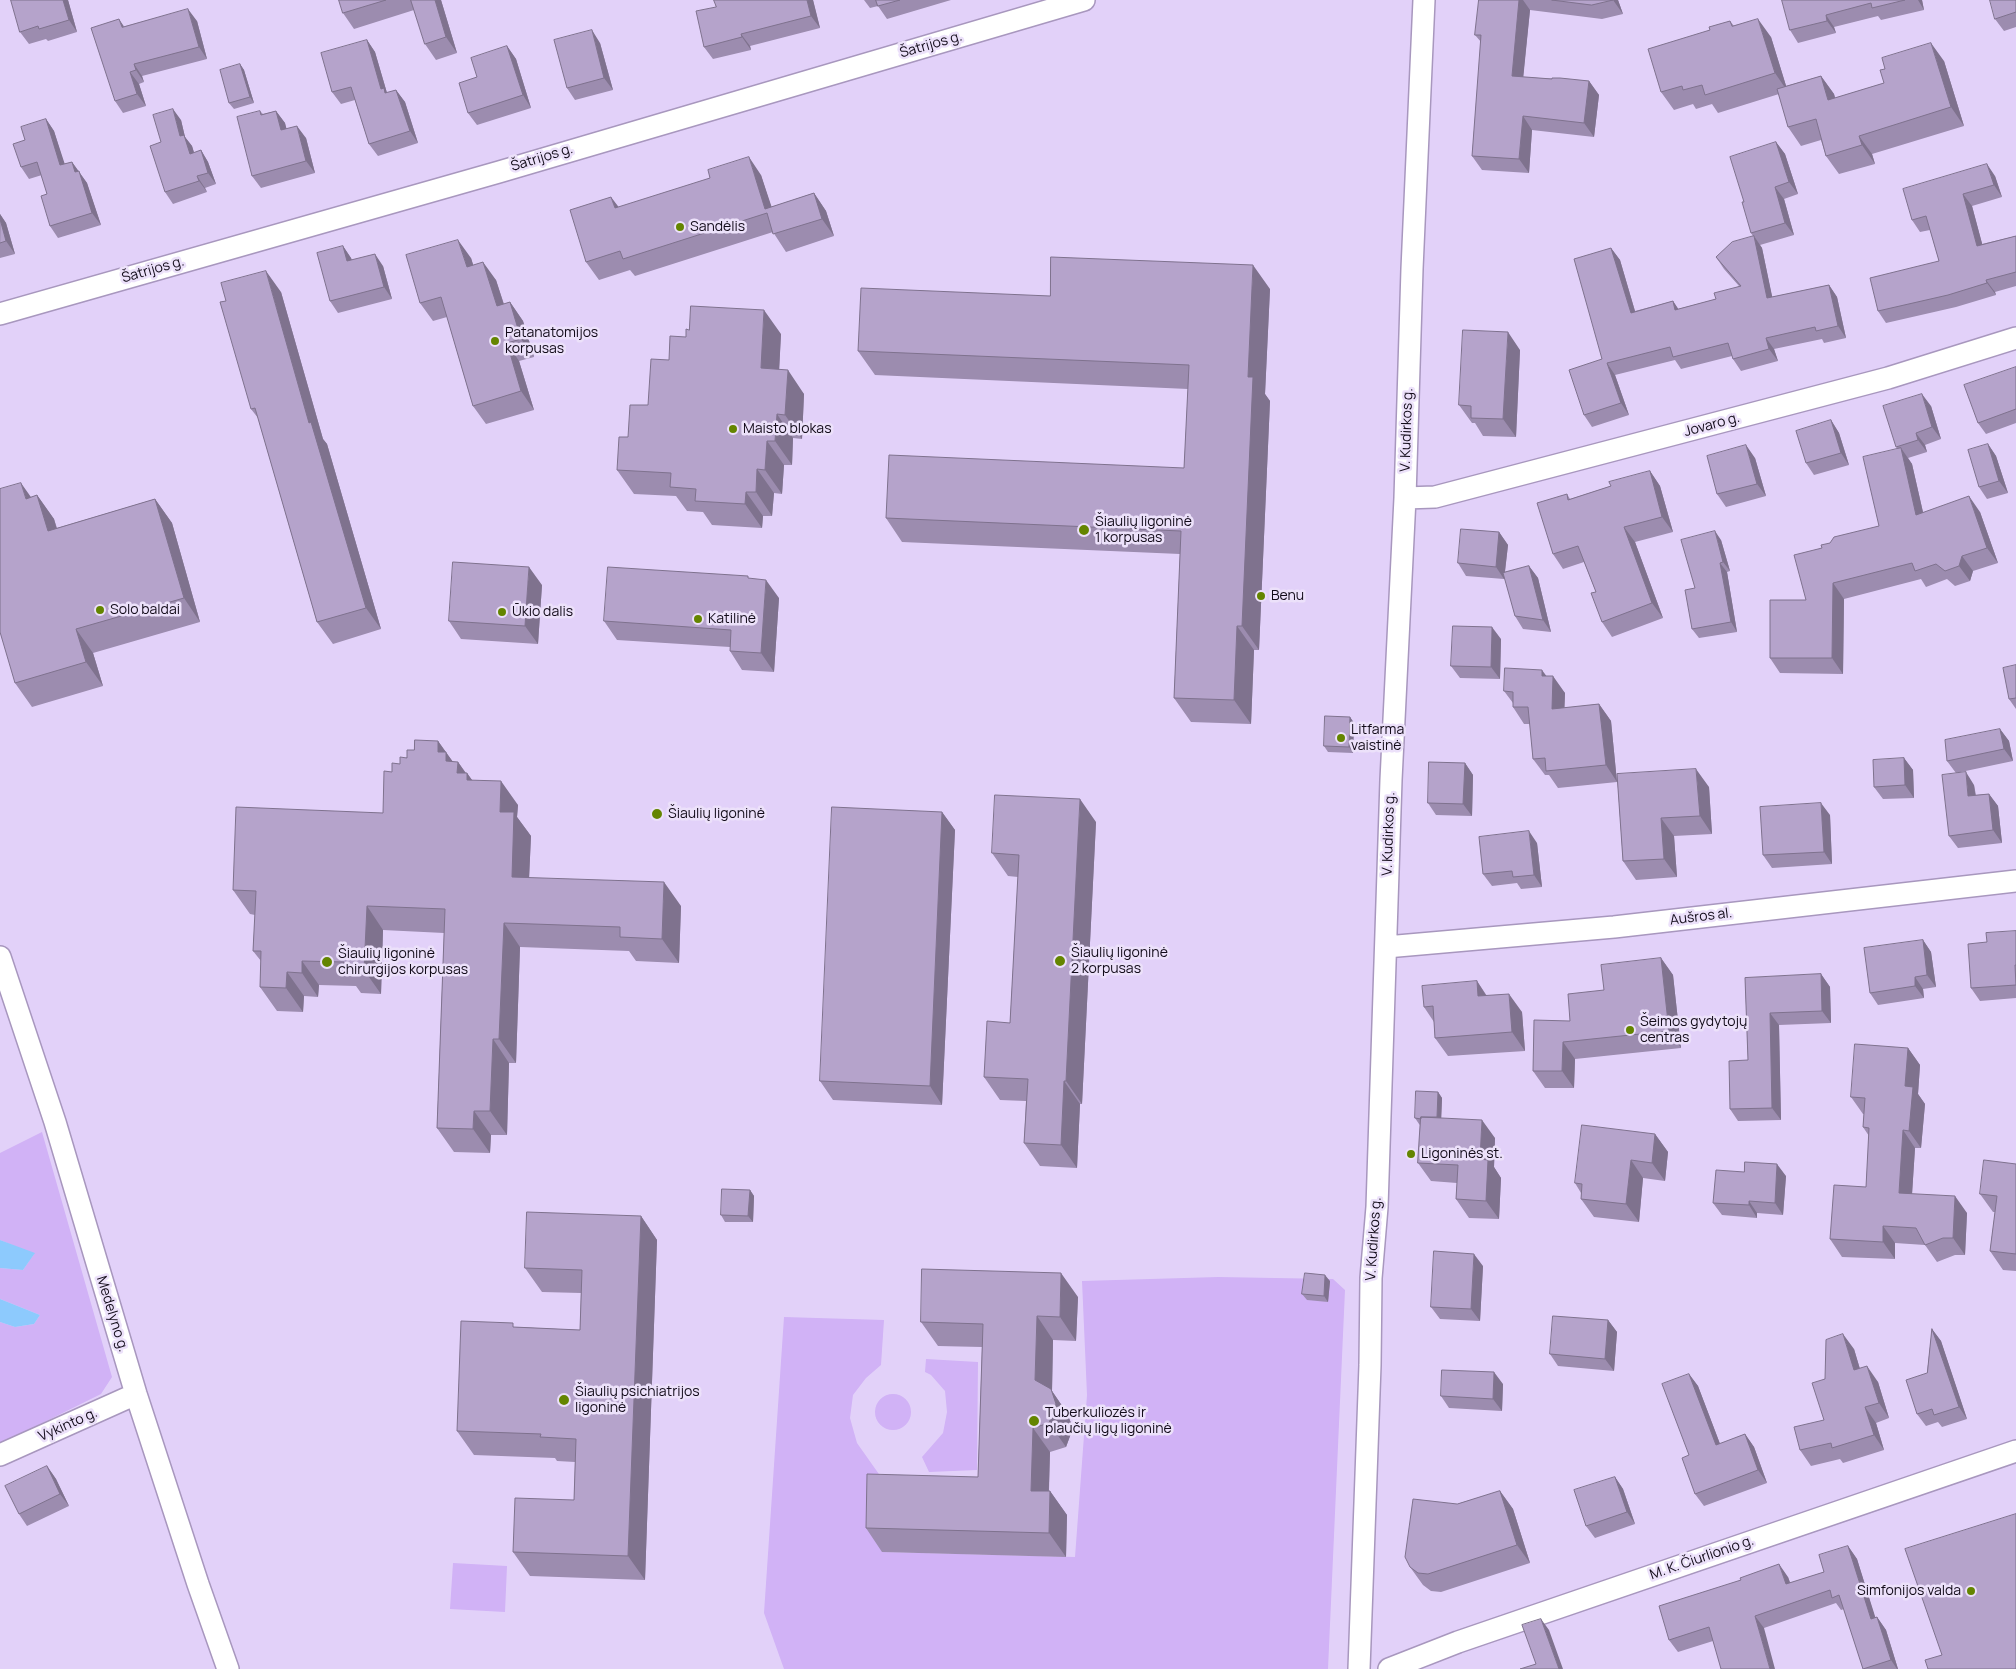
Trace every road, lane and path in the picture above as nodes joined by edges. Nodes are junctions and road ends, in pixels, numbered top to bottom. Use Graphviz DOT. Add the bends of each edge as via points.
graph roads {
  1 [pos="1084,0"];
  2 [pos="1424,0"];
  3 [pos="0,314"];
  4 [pos="2016,338"];
  5 [pos="1405,498"];
  6 [pos="2016,881"];
  7 [pos="1386,947"];
  8 [pos="0,957"];
  9 [pos="136,1394"];
  10 [pos="2016,1451"];
  11 [pos="0,1455"];
  12 [pos="228,1669"];
  13 [pos="1359,1669"];
  14 [pos="1389,1669"];
  1 -- 3 [label="street, Šatrijos g."];
  2 -- 5 [label="street, V. Kudirkos g."];
  4 -- 5 [label="street, Jovaro g." via="1888,378 1747,416 1435,497"];
  5 -- 7 [label="street, V. Kudirkos g."];
  6 -- 7 [label="street, Aušros al." via="1614,927"];
  7 -- 13 [label="street, V. Kudirkos g." via="1371,1278"];
  8 -- 9 [label="street, Medelyno g." via="55,1122"];
  9 -- 11 [label="street, Vykinto g."];
  9 -- 12 [label="street, Medelyno g."];
  10 -- 14 [label="street, M. K. Čiurlionio g." via="1458,1642"];
}
